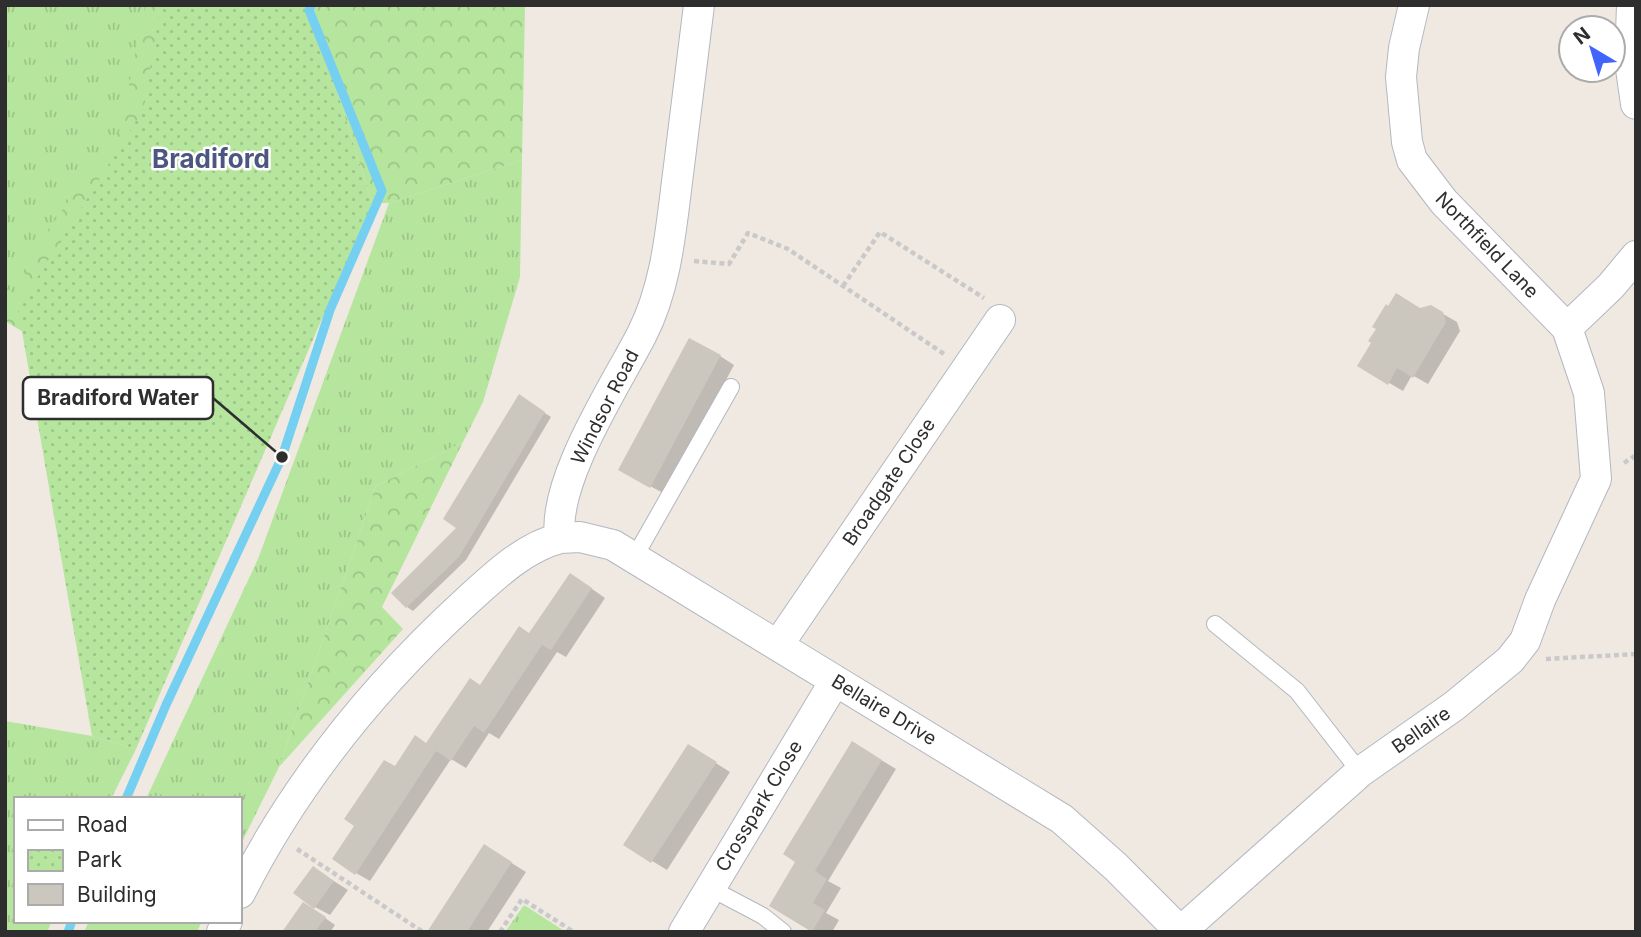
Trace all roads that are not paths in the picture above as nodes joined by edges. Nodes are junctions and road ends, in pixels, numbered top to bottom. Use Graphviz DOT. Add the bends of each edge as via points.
graph roads {
  1 [pos="699,5"];
  2 [pos="1414,5"];
  3 [pos="1632,5"];
  4 [pos="1636,104"];
  5 [pos="1636,256"];
  6 [pos="1000,320"];
  7 [pos="1567,328"];
  8 [pos="732,387"];
  9 [pos="1596,480"];
  10 [pos="560,538"];
  11 [pos="634,558"];
  12 [pos="1215,624"];
  13 [pos="778,645"];
  14 [pos="835,681"];
  15 [pos="1360,772"];
  16 [pos="710,888"];
  17 [pos="242,889"];
  18 [pos="684,932"];
  19 [pos="783,932"];
  20 [pos="1180,932"];
  1 -- 10 [label="street, Windsor Road" via="655,308 575,461 561,514"];
  2 -- 7 [label="street, Northfield Lane" via="1401,77 1412,160 1444,202"];
  3 -- 4 [label="street" via="1630,62"];
  5 -- 7 [label="street"];
  6 -- 13 [label="street, Broadgate Close"];
  7 -- 9 [label="street, Northfield Lane" via="1589,393"];
  8 -- 11 [label="lane"];
  9 -- 15 [label="street, Bellaire" via="1525,641 1510,660"];
  10 -- 11 [label="street, Bellaire Drive" via="603,541"];
  10 -- 17 [label="street" via="538,546 505,568 421,643 333,745 273,833"];
  11 -- 13 [label="street, Bellaire Drive"];
  12 -- 15 [label="lane" via="1297,691"];
  13 -- 14 [label="street, Bellaire Drive"];
  14 -- 16 [label="street, Crosspark Close"];
  14 -- 20 [label="street, Bellaire Drive" via="1062,819"];
  15 -- 20 [label="street, Bellaire"];
  16 -- 18 [label="street, Crosspark Close"];
  16 -- 19 [label="lane"];
}
